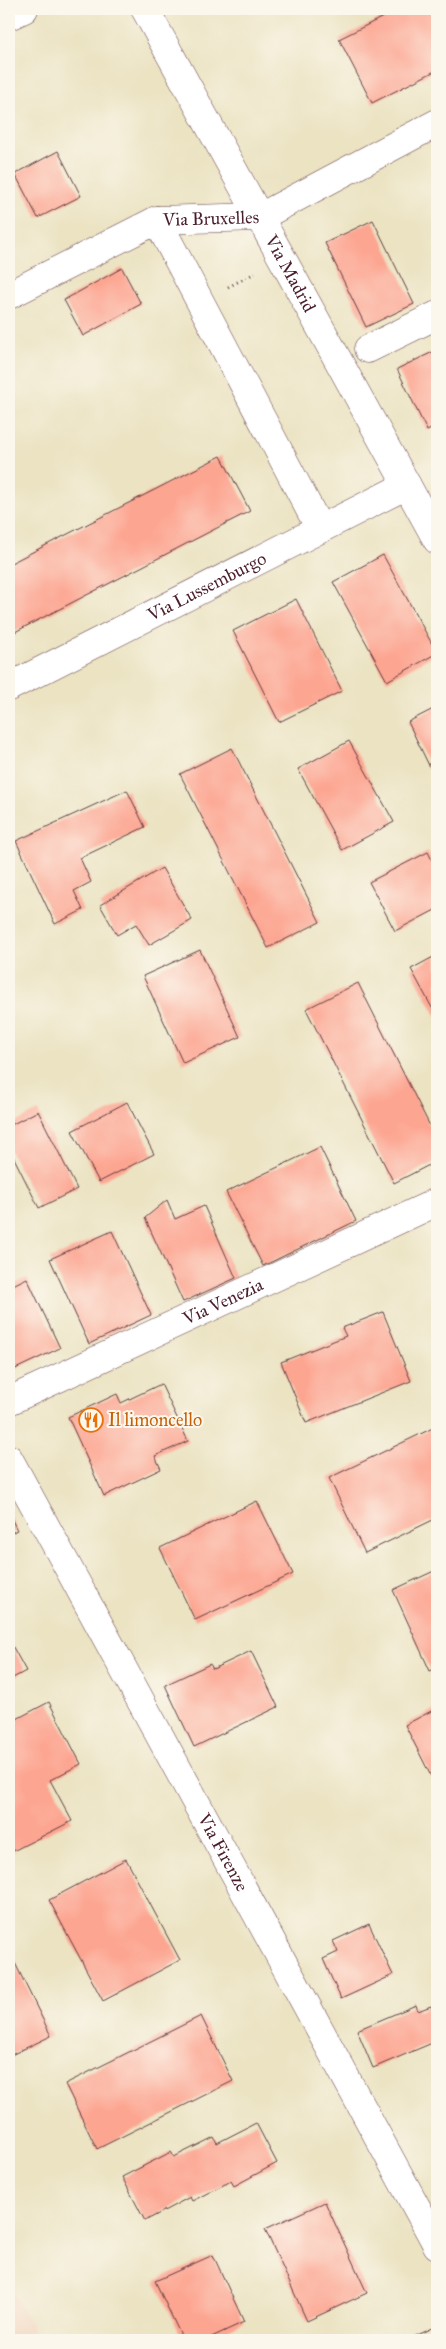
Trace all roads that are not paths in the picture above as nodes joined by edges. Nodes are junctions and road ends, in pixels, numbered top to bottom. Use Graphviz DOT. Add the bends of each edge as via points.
graph roads {
  1 [pos="24,9"];
  2 [pos="145,9"];
  3 [pos="9,16"];
  4 [pos="437,123"];
  5 [pos="260,217"];
  6 [pos="157,220"];
  7 [pos="9,295"];
  8 [pos="437,315"];
  9 [pos="368,349"];
  10 [pos="407,485"];
  11 [pos="320,530"];
  12 [pos="437,540"];
  13 [pos="9,687"];
  14 [pos="437,1202"];
  15 [pos="9,1401"];
  16 [pos="9,1459"];
  17 [pos="437,2245"];
  1 -- 3 [label="street"];
  2 -- 5 [label="street, Via Madrid"];
  4 -- 5 [label="street, Via Bruxelles"];
  5 -- 6 [label="street, Via Bruxelles"];
  5 -- 10 [label="street, Via Madrid"];
  6 -- 7 [label="street, Via Bruxelles"];
  6 -- 11 [label="street"];
  8 -- 9 [label="street"];
  10 -- 11 [label="street, Via Lussemburgo"];
  10 -- 12 [label="street, Via Madrid"];
  11 -- 13 [label="street, Via Lussemburgo"];
  14 -- 15 [label="street, Via Venezia"];
  16 -- 17 [label="street, Via Firenze"];
}
